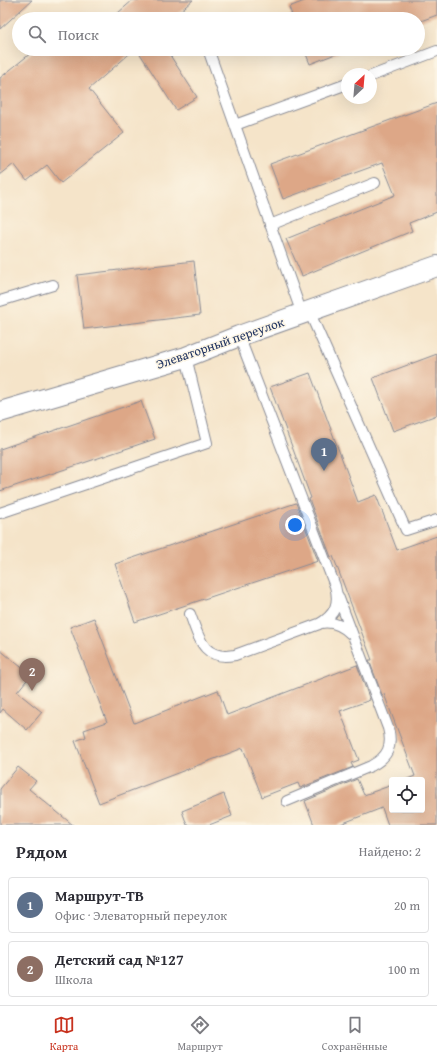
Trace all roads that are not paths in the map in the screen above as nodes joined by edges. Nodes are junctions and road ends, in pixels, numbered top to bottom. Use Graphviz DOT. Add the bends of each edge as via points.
graph roads {
  1 [pos="437,51"];
  2 [pos="210,56"];
  3 [pos="424,56"];
  4 [pos="425,56"];
  5 [pos="377,74"];
  6 [pos="341,86"];
  7 [pos="235,126"];
  8 [pos="375,183"];
  9 [pos="270,225"];
  10 [pos="437,266"];
  11 [pos="53,285"];
  12 [pos="0,301"];
  13 [pos="305,313"];
  14 [pos="239,336"];
  15 [pos="186,357"];
  16 [pos="0,412"];
  17 [pos="0,513"];
  18 [pos="437,520"];
  19 [pos="337,594"];
  20 [pos="190,614"];
  21 [pos="319,624"];
  22 [pos="355,641"];
  23 [pos="287,800"];
  1 -- 4 [label="lane"];
  2 -- 7 [label="lane"];
  3 -- 5 [label="lane"];
  6 -- 7 [label="lane"];
  7 -- 9 [label="lane"];
  8 -- 9 [label="lane"];
  9 -- 13 [label="lane"];
  10 -- 13 [label="street, Элеваторный переулок"];
  11 -- 12 [label="lane"];
  13 -- 14 [label="street, Элеваторный переулок"];
  13 -- 18 [label="lane" via="406,530"];
  14 -- 15 [label="street, Элеваторный переулок"];
  14 -- 19 [label="lane"];
  15 -- 16 [label="street, Элеваторный переулок"];
  15 -- 17 [label="lane" via="207,442"];
  19 -- 21 [label="lane" via="333,612"];
  19 -- 22 [label="lane"];
  20 -- 21 [label="lane" via="202,644 208,651 226,657"];
  21 -- 22 [label="lane" via="337,624 352,634"];
  22 -- 23 [label="lane" via="390,737 386,754 380,762"];
}
